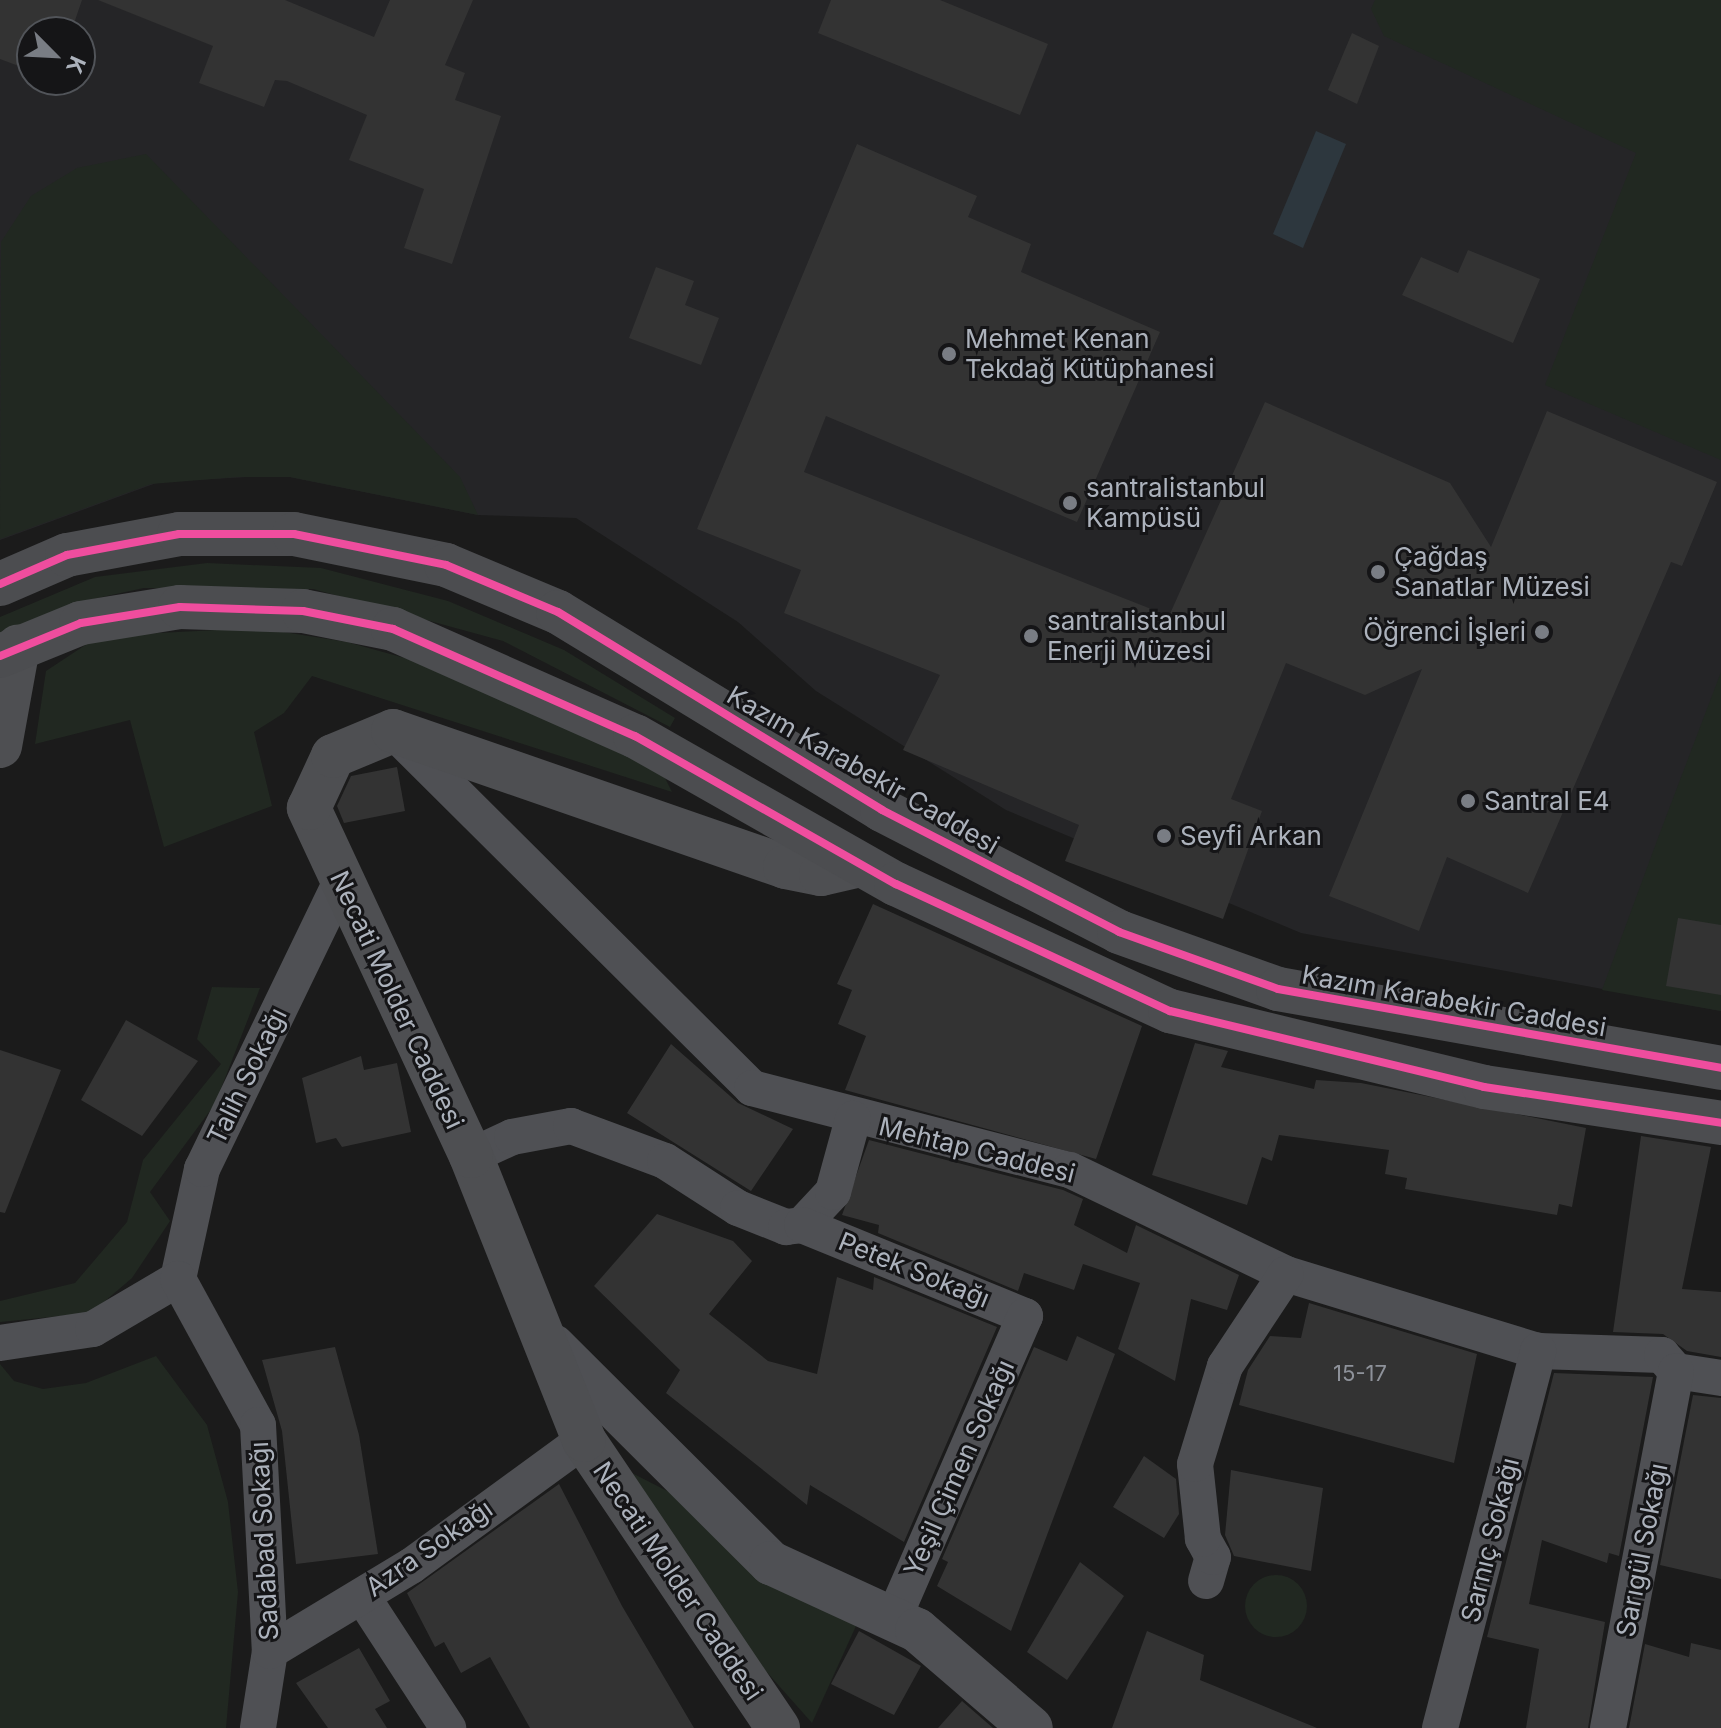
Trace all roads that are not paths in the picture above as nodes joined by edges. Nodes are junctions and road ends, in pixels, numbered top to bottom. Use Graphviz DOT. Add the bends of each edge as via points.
graph roads {
  1 [pos="0,584"];
  2 [pos="9,652"];
  3 [pos="393,731"];
  4 [pos="0,746"];
  5 [pos="882,810"];
  6 [pos="860,865"];
  7 [pos="341,881"];
  8 [pos="1721,1068"];
  9 [pos="853,1119"];
  10 [pos="1721,1123"];
  11 [pos="471,1156"];
  12 [pos="802,1225"];
  13 [pos="1286,1274"];
  14 [pos="178,1279"];
  15 [pos="1025,1316"];
  16 [pos="0,1343"];
  17 [pos="553,1346"];
  18 [pos="1538,1351"];
  19 [pos="1676,1371"];
  20 [pos="1721,1378"];
  21 [pos="584,1440"];
  22 [pos="1206,1581"];
  23 [pos="362,1596"];
  24 [pos="893,1619"];
  25 [pos="270,1651"];
  26 [pos="258,1728"];
  27 [pos="448,1728"];
  28 [pos="778,1728"];
  29 [pos="1031,1728"];
  30 [pos="1440,1728"];
  31 [pos="1608,1728"];
  1 -- 5 [label="main road, Kazım Karabekir Caddesi" via="67,555 166,535 294,534 396,552 483,578 558,612"];
  2 -- 4 [label="main road"];
  2 -- 6 [label="main road" via="81,623 180,607 303,611 393,629 635,736"];
  3 -- 6 [label="main road" via="785,867 821,874"];
  3 -- 7 [label="main road, Necati Molder Caddesi" via="333,756 309,808"];
  3 -- 9 [label="street, Mehtap Caddesi" via="752,1088"];
  5 -- 6 [label="main road"];
  5 -- 8 [label="main road, Kazım Karabekir Caddesi" via="1119,932 1278,989"];
  6 -- 10 [label="main road" via="1101,985 1239,1033 1484,1087"];
  7 -- 11 [label="main road, Necati Molder Caddesi"];
  7 -- 14 [label="street, Talih Sokağı" via="202,1169"];
  9 -- 12 [label="street" via="833,1192"];
  9 -- 13 [label="street, Mehtap Caddesi" via="1070,1170"];
  11 -- 12 [label="street, Petek Sokağı" via="512,1137 571,1126 665,1161 738,1208 786,1227"];
  11 -- 17 [label="main road, Necati Molder Caddesi"];
  12 -- 15 [label="street, Petek Sokağı"];
  13 -- 18 [label="street, Mehtap Caddesi"];
  13 -- 22 [label="street" via="1225,1366 1195,1464 1203,1539 1213,1557"];
  14 -- 16 [label="street" via="93,1329"];
  14 -- 25 [label="street, Sadabad Sokağı" via="258,1425"];
  15 -- 24 [label="street, Yeşil Çimen Sokağı"];
  17 -- 21 [label="main road, Necati Molder Caddesi"];
  17 -- 24 [label="street" via="771,1563"];
  18 -- 19 [label="street, Mehtap Caddesi" via="1662,1355"];
  18 -- 30 [label="street, Sarnıç Sokağı"];
  19 -- 20 [label="street, Mehtap Caddesi"];
  19 -- 31 [label="street, Sarıgül Sokağı"];
  21 -- 23 [label="street, Azra Sokağı"];
  21 -- 28 [label="main road, Necati Molder Caddesi"];
  23 -- 25 [label="street, Azra Sokağı"];
  23 -- 27 [label="street"];
  24 -- 29 [label="street" via="917,1630"];
  25 -- 26 [label="street, Sadabad Sokağı"];
}
